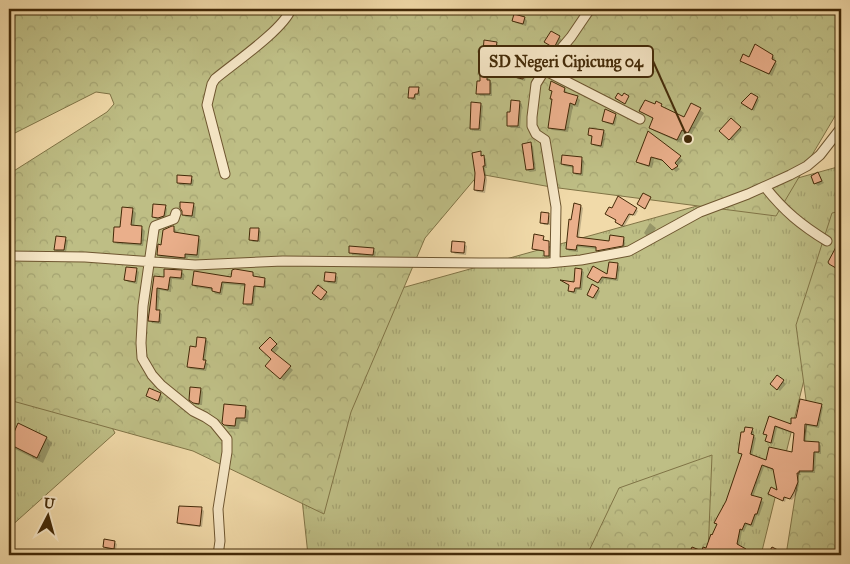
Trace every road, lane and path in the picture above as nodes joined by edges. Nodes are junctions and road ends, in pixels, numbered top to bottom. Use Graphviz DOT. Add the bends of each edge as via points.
graph roads {
  1 [pos="291,9"];
  2 [pos="590,9"];
  3 [pos="544,70"];
  4 [pos="640,119"];
  5 [pos="841,128"];
  6 [pos="225,174"];
  7 [pos="765,186"];
  8 [pos="176,212"];
  9 [pos="827,240"];
  10 [pos="9,256"];
  11 [pos="148,262"];
  12 [pos="555,262"];
  13 [pos="218,555"];
  1 -- 6 [label="street" via="286,20 212,84 207,105"];
  2 -- 3 [label="street"];
  3 -- 4 [label="street"];
  3 -- 12 [label="street" via="536,84 532,126 536,134 545,140 555,196"];
  5 -- 7 [label="street" via="807,166"];
  7 -- 9 [label="street" via="801,225"];
  7 -- 12 [label="street" via="706,209 629,251"];
  8 -- 11 [label="street" via="174,219 156,226"];
  10 -- 11 [label="street"];
  11 -- 12 [label="street" via="195,265 283,261"];
  11 -- 13 [label="street" via="141,335 145,364 161,384 186,406 214,423 227,439 228,452 218,509"];
}
